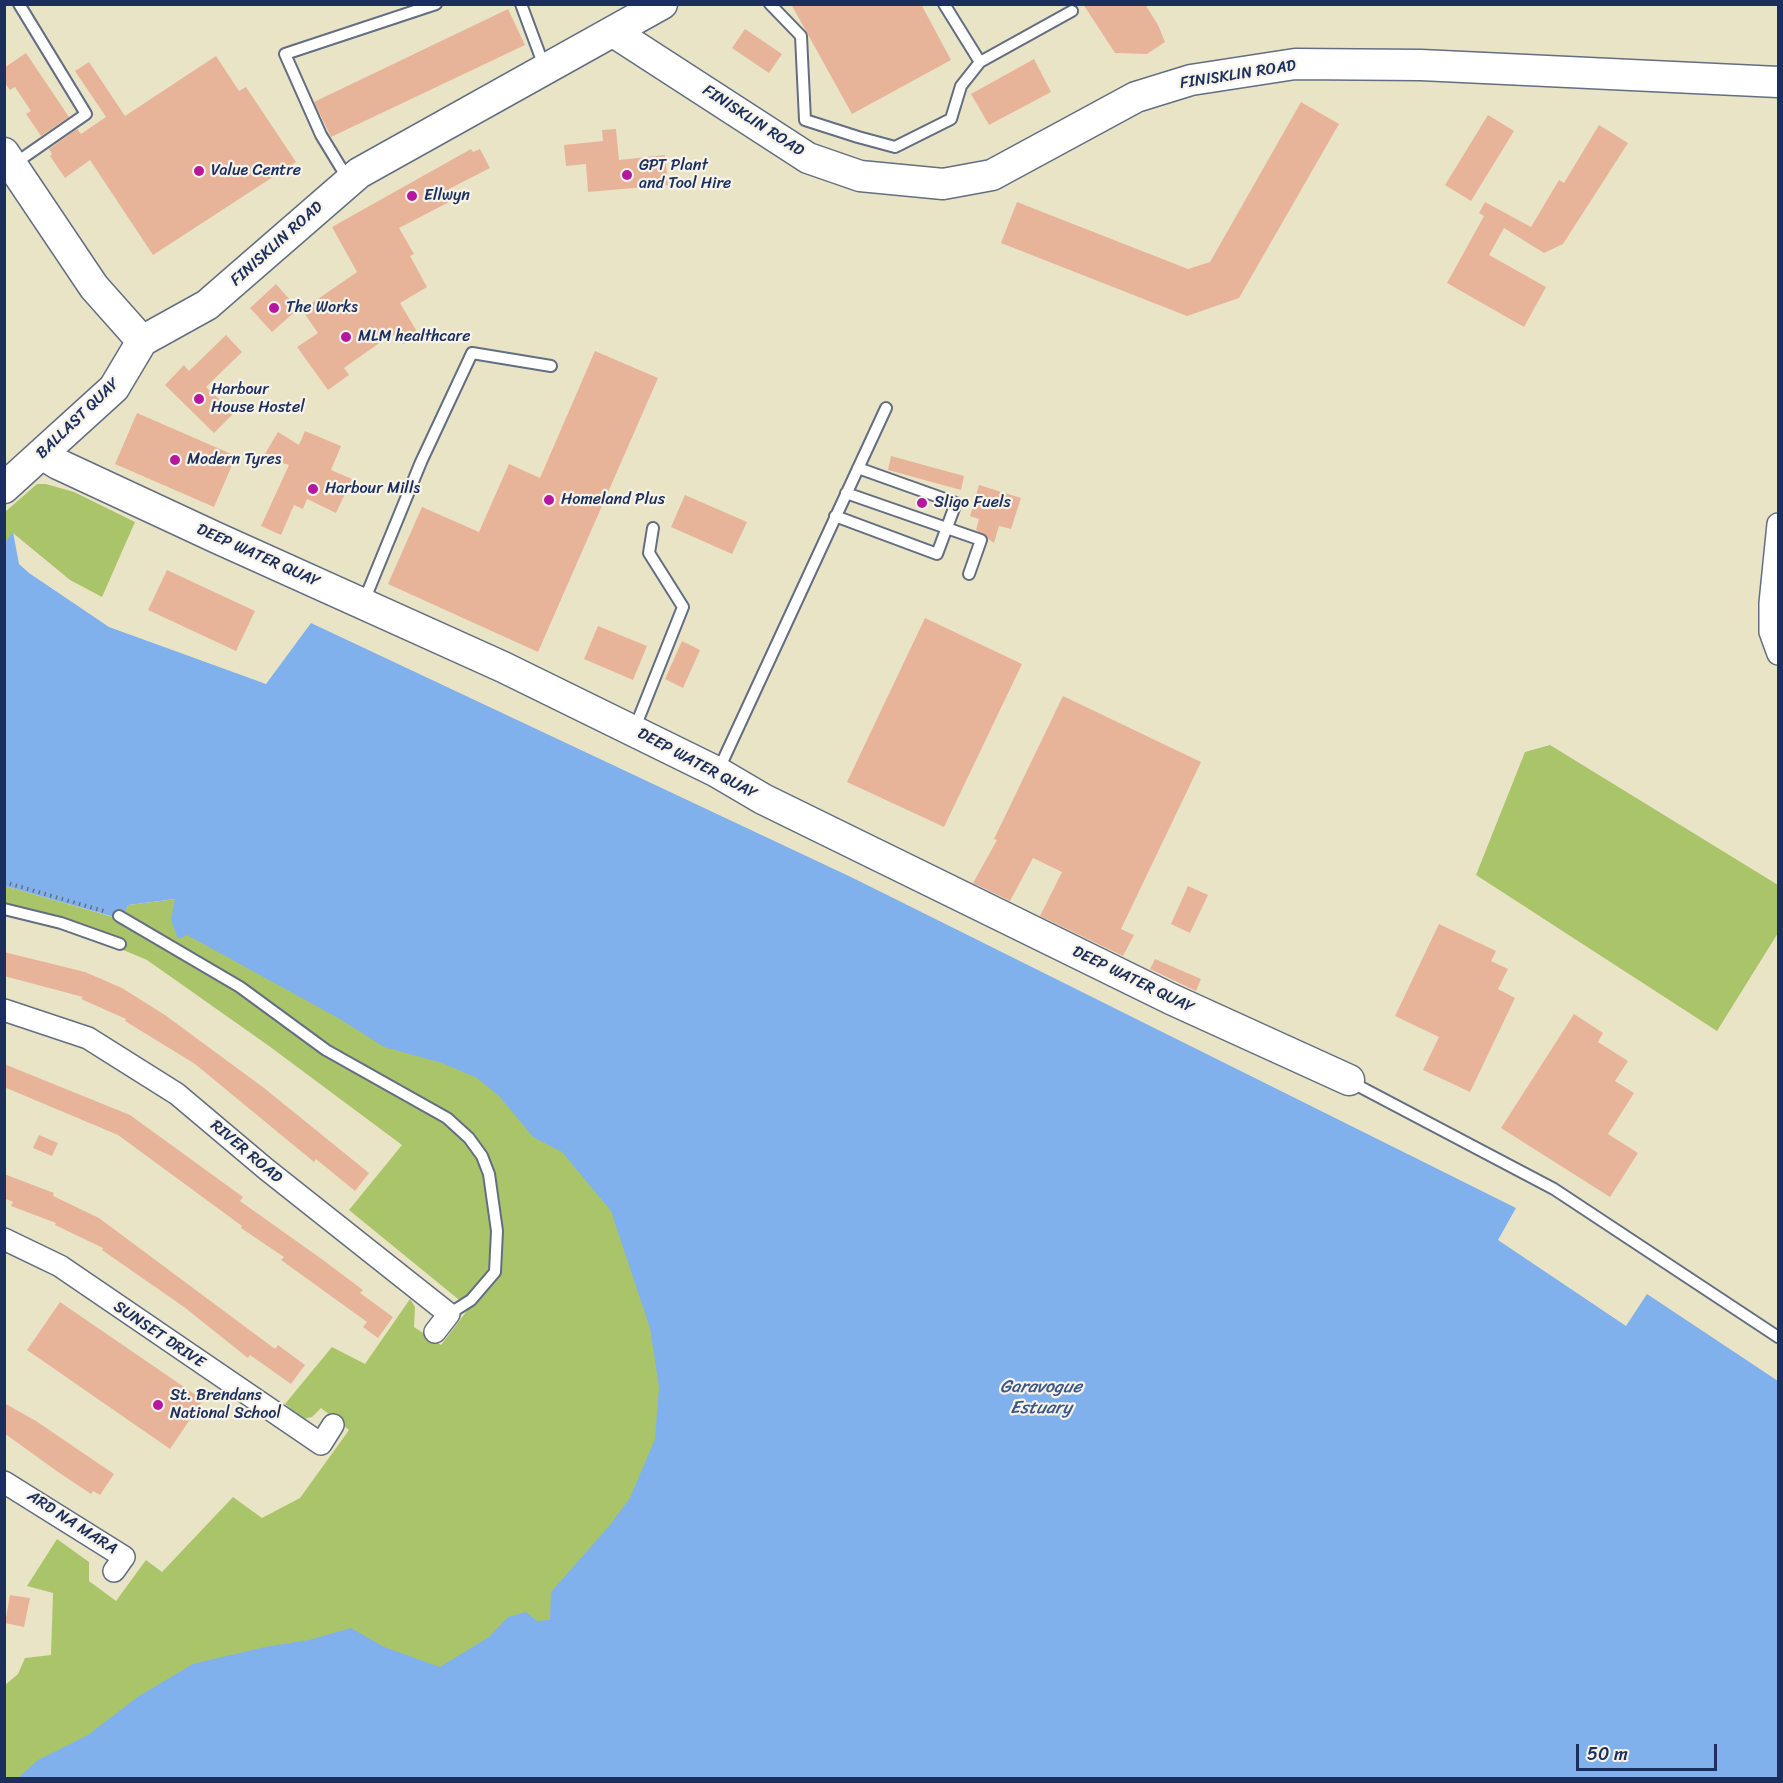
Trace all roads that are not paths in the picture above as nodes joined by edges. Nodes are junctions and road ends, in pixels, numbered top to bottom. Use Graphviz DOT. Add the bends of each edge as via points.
graph roads {
  1 [pos="19,4"];
  2 [pos="436,4"];
  3 [pos="521,4"];
  4 [pos="662,4"];
  5 [pos="770,4"];
  6 [pos="944,4"];
  7 [pos="1072,11"];
  8 [pos="615,33"];
  9 [pos="980,62"];
  10 [pos="545,70"];
  11 [pos="1779,82"];
  12 [pos="8,159"];
  13 [pos="349,181"];
  14 [pos="142,341"];
  15 [pos="551,366"];
  16 [pos="886,408"];
  17 [pos="42,454"];
  18 [pos="858,468"];
  19 [pos="4,488"];
  20 [pos="846,493"];
  21 [pos="835,516"];
  22 [pos="1779,524"];
  23 [pos="653,528"];
  24 [pos="947,529"];
  25 [pos="969,574"];
  26 [pos="363,603"];
  27 [pos="1779,654"];
  28 [pos="633,730"];
  29 [pos="717,772"];
  30 [pos="4,909"];
  31 [pos="119,916"];
  32 [pos="120,944"];
  33 [pos="4,1010"];
  34 [pos="1349,1080"];
  35 [pos="4,1239"];
  36 [pos="449,1314"];
  37 [pos="435,1332"];
  38 [pos="1779,1337"];
  39 [pos="333,1425"];
  40 [pos="4,1482"];
  41 [pos="114,1571"];
  1 -- 12 [label="lane" via="86,114"];
  2 -- 13 [label="lane" via="285,54 321,135"];
  3 -- 10 [label="lane"];
  4 -- 8 [label="street, FINISKLIN ROAD"];
  5 -- 9 [label="lane" via="801,36 805,120 858,137 895,147 951,118 961,86"];
  6 -- 9 [label="lane"];
  7 -- 9 [label="lane"];
  8 -- 10 [label="street, FINISKLIN ROAD"];
  8 -- 11 [label="street, FINISKLIN ROAD" via="808,158 860,176 943,184 992,175 1136,97 1191,80 1296,64 1432,65"];
  10 -- 13 [label="street, FINISKLIN ROAD"];
  12 -- 14 [label="street" via="94,287"];
  13 -- 14 [label="street, FINISKLIN ROAD" via="207,305"];
  14 -- 17 [label="street, BALLAST QUAY" via="114,388"];
  15 -- 26 [label="lane" via="472,353 421,462"];
  16 -- 18 [label="lane"];
  17 -- 19 [label="street, BALLAST QUAY"];
  17 -- 26 [label="street, DEEP WATER QUAY"];
  18 -- 20 [label="lane"];
  18 -- 24 [label="lane" via="956,503"];
  20 -- 21 [label="lane"];
  20 -- 24 [label="lane"];
  21 -- 24 [label="lane" via="937,554"];
  21 -- 29 [label="lane"];
  22 -- 27 [label="street" via="1770,632"];
  23 -- 28 [label="lane" via="649,553 682,607"];
  24 -- 25 [label="lane" via="981,540"];
  26 -- 28 [label="street, DEEP WATER QUAY"];
  28 -- 29 [label="street, DEEP WATER QUAY"];
  29 -- 34 [label="street, DEEP WATER QUAY" via="763,799 1171,999"];
  30 -- 32 [label="lane" via="62,923"];
  31 -- 36 [label="lane" via="240,987 326,1050 447,1118 469,1138 489,1174 497,1231 495,1272 471,1300"];
  33 -- 36 [label="street, RIVER ROAD" via="88,1038 177,1094"];
  34 -- 38 [label="lane" via="1554,1189"];
  35 -- 39 [label="street, SUNSET DRIVE" via="60,1266 321,1444"];
  36 -- 37 [label="street"];
  40 -- 41 [label="street, ARD NA MARA" via="124,1557"];
}
